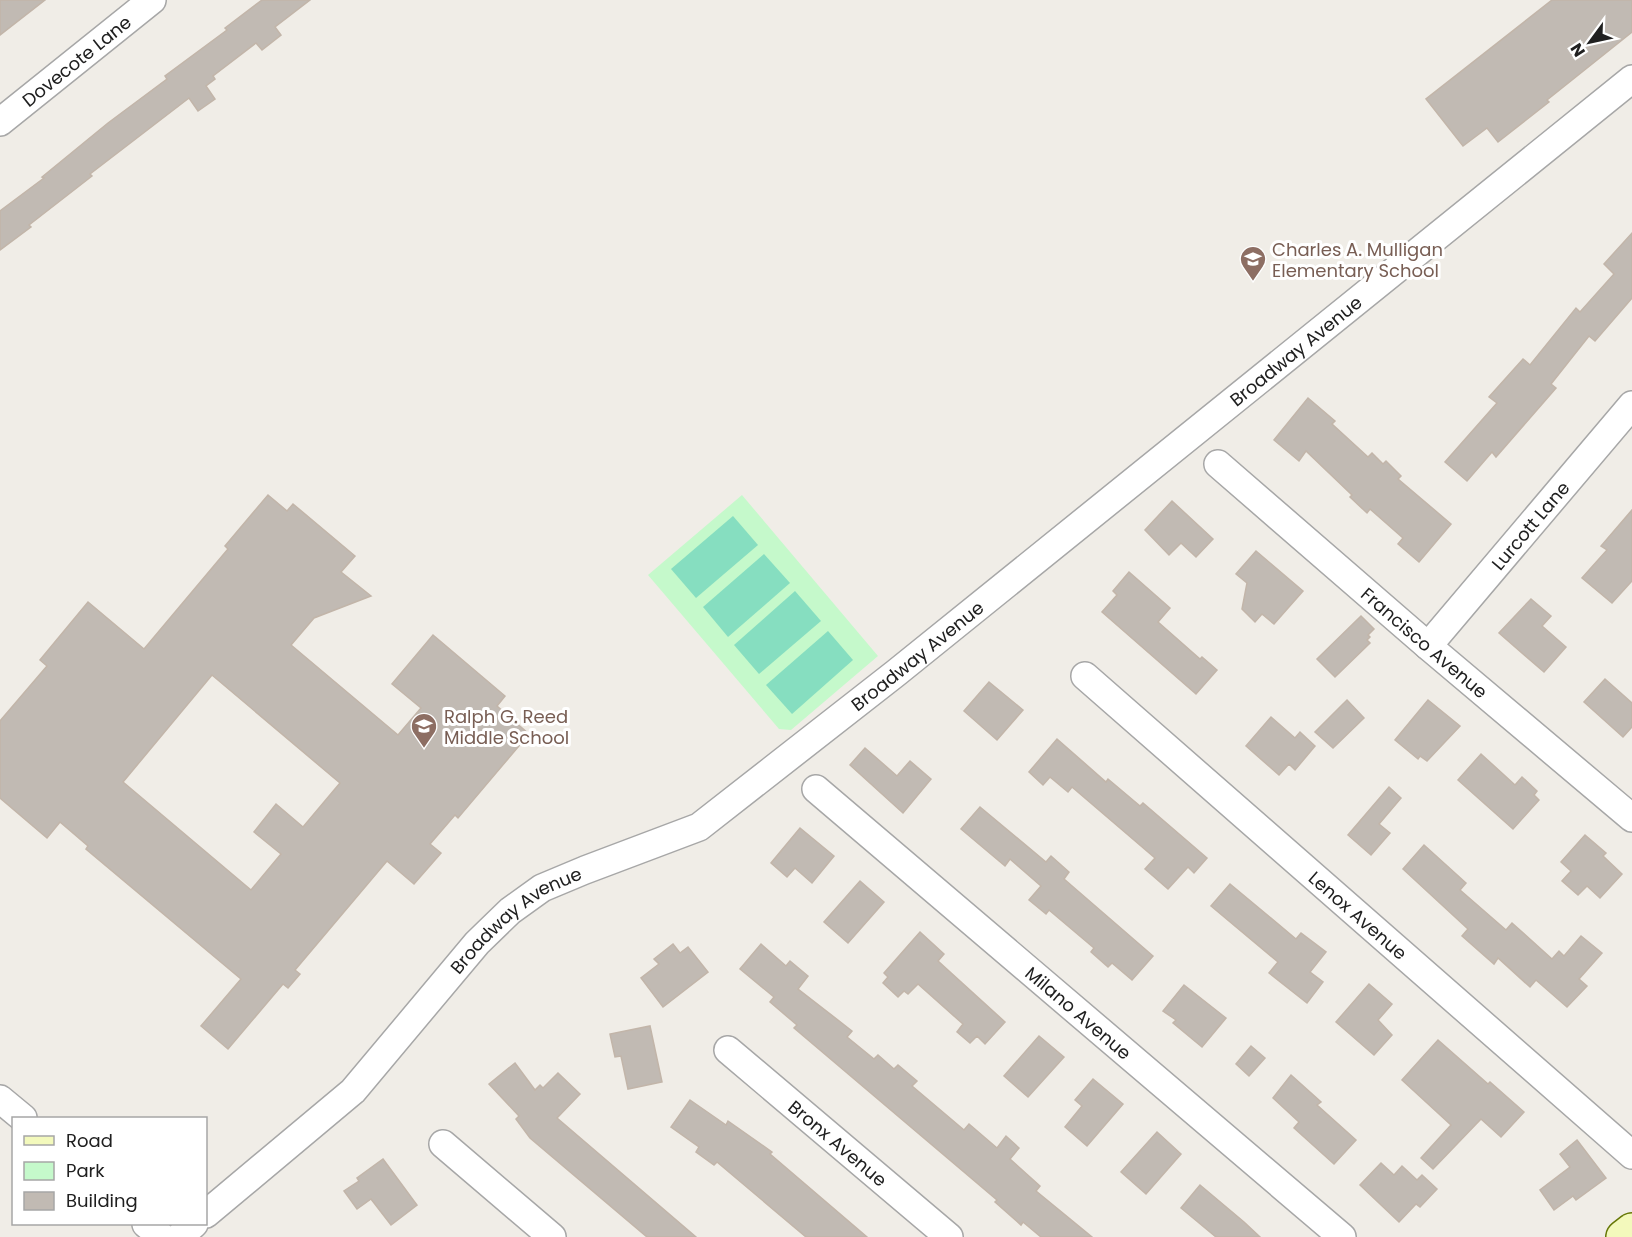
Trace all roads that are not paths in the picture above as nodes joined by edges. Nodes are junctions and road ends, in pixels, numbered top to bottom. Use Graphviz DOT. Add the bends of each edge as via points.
graph roads {
  1 [pos="152,0"];
  2 [pos="1632,79"];
  3 [pos="0,122"];
  4 [pos="1632,405"];
  5 [pos="1218,464"];
  6 [pos="1428,646"];
  7 [pos="1085,676"];
  8 [pos="816,789"];
  9 [pos="1632,818"];
  10 [pos="728,1050"];
  11 [pos="0,1099"];
  12 [pos="21,1117"];
  13 [pos="443,1144"];
  14 [pos="1632,1155"];
  15 [pos="207,1213"];
  16 [pos="147,1225"];
  17 [pos="193,1225"];
  18 [pos="1632,1230"];
  19 [pos="162,1237"];
  20 [pos="179,1237"];
  21 [pos="552,1237"];
  22 [pos="949,1237"];
  23 [pos="1342,1237"];
  24 [pos="1623,1237"];
  1 -- 3 [label="street, Dovecote Lane"];
  2 -- 15 [label="street, Broadway Avenue" via="896,673 699,827 542,888 510,911 477,943 352,1091"];
  4 -- 6 [label="street, Lurcott Lane"];
  5 -- 6 [label="street, Francisco Avenue"];
  6 -- 9 [label="street, Francisco Avenue"];
  7 -- 14 [label="street, Lenox Avenue"];
  8 -- 23 [label="street, Milano Avenue"];
  10 -- 22 [label="street, Bronx Avenue"];
  11 -- 12 [label="street"];
  13 -- 21 [label="street"];
  16 -- 19 [label="street"];
  17 -- 20 [label="street"];
  18 -- 24 [label="street"];
}
